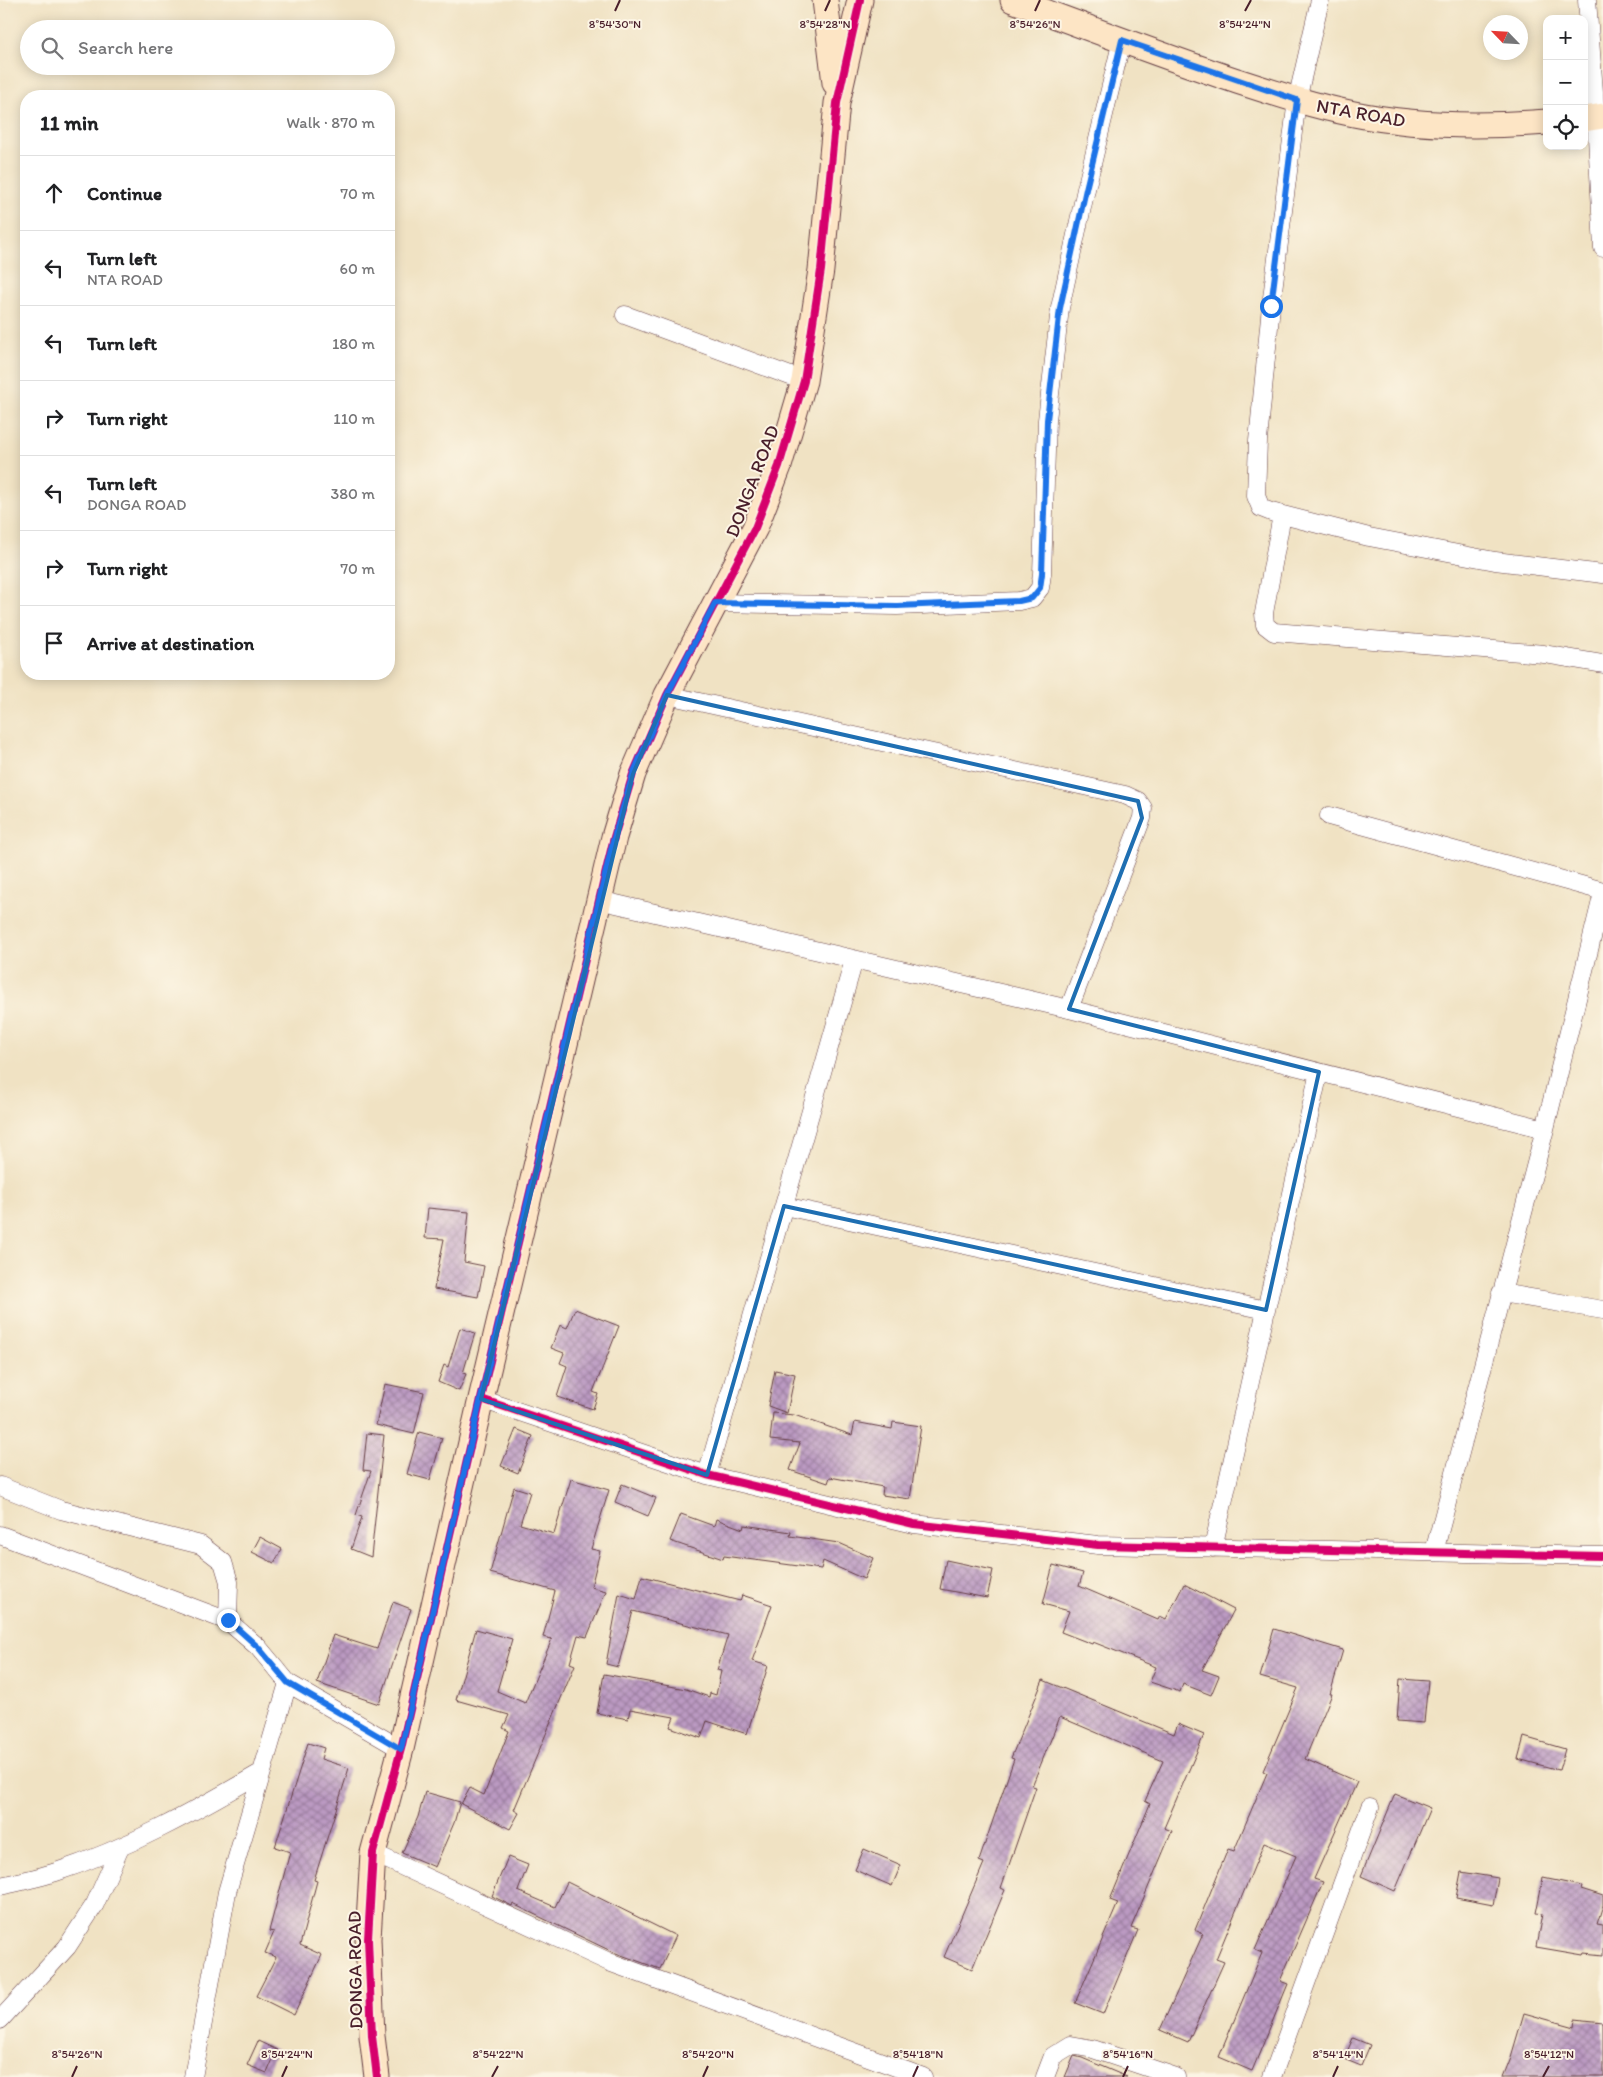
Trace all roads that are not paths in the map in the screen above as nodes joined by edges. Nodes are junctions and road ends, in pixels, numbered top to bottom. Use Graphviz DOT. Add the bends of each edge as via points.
graph roads {
  1 [pos="825,0"];
  2 [pos="860,0"];
  3 [pos="1013,0"];
  4 [pos="1320,0"];
  5 [pos="1587,0"];
  6 [pos="1122,40"];
  7 [pos="1297,100"];
  8 [pos="838,103"];
  9 [pos="1595,118"];
  10 [pos="1543,122"];
  11 [pos="1603,248"];
  12 [pos="625,315"];
  13 [pos="804,381"];
  14 [pos="1282,515"];
  15 [pos="1603,574"];
  16 [pos="715,603"];
  17 [pos="1603,664"];
  18 [pos="667,695"];
  19 [pos="1329,816"];
  20 [pos="1603,892"];
  21 [pos="599,900"];
  22 [pos="854,960"];
  23 [pos="1069,1009"];
  24 [pos="1318,1072"];
  25 [pos="1545,1130"];
  26 [pos="784,1206"];
  27 [pos="1500,1293"];
  28 [pos="1266,1310"];
  29 [pos="1603,1310"];
  30 [pos="481,1398"];
  31 [pos="707,1475"];
  32 [pos="0,1486"];
  33 [pos="0,1535"];
  34 [pos="1213,1548"];
  35 [pos="1434,1552"];
  36 [pos="1603,1556"];
  37 [pos="228,1620"];
  38 [pos="288,1683"];
  39 [pos="401,1749"];
  40 [pos="262,1772"];
  41 [pos="1370,1807"];
  42 [pos="120,1848"];
  43 [pos="373,1853"];
  44 [pos="0,1886"];
  45 [pos="0,2020"];
  46 [pos="193,2077"];
  47 [pos="377,2077"];
  48 [pos="923,2077"];
  49 [pos="1045,2077"];
  50 [pos="1176,2077"];
  51 [pos="1272,2077"];
  1 -- 8 [label="street"];
  2 -- 8 [label="street"];
  3 -- 6 [label="street, NTA ROAD"];
  4 -- 7 [label="street"];
  5 -- 9 [label="street"];
  6 -- 7 [label="street, NTA ROAD"];
  6 -- 16 [label="street" via="1060,308 1047,420 1040,588 1032,598 1019,601 897,606"];
  7 -- 10 [label="street, NTA ROAD" via="1355,114 1452,126"];
  7 -- 14 [label="street" via="1270,316 1256,496 1261,508"];
  8 -- 13 [label="street, DONGA ROAD" via="821,270"];
  9 -- 11 [label="street"];
  12 -- 13 [label="street"];
  13 -- 16 [label="street, DONGA ROAD" via="779,466 755,528"];
  14 -- 15 [label="street" via="1369,537 1495,561"];
  14 -- 17 [label="street" via="1264,613 1265,625 1274,632 1544,654"];
  16 -- 18 [label="street, DONGA ROAD"];
  18 -- 21 [label="street, DONGA ROAD" via="633,774"];
  18 -- 23 [label="street" via="1125,795 1138,801 1143,808 1142,818"];
  19 -- 20 [label="street"];
  20 -- 25 [label="street"];
  21 -- 22 [label="street"];
  21 -- 30 [label="street, DONGA ROAD"];
  22 -- 23 [label="street"];
  22 -- 26 [label="street"];
  23 -- 24 [label="street"];
  24 -- 25 [label="street"];
  24 -- 28 [label="street"];
  25 -- 27 [label="street"];
  26 -- 28 [label="street"];
  26 -- 31 [label="street"];
  27 -- 29 [label="street"];
  27 -- 35 [label="street"];
  28 -- 34 [label="street"];
  30 -- 31 [label="street"];
  30 -- 39 [label="street, DONGA ROAD"];
  31 -- 34 [label="street" via="914,1524 1098,1545"];
  32 -- 37 [label="street" via="60,1510 201,1545 222,1562 229,1582"];
  33 -- 37 [label="street"];
  34 -- 35 [label="street"];
  35 -- 36 [label="street"];
  37 -- 38 [label="street" via="258,1647"];
  38 -- 39 [label="street"];
  38 -- 40 [label="street"];
  39 -- 43 [label="street, DONGA ROAD"];
  40 -- 42 [label="street" via="188,1815"];
  40 -- 46 [label="street" via="227,1892"];
  41 -- 51 [label="street"];
  42 -- 44 [label="street" via="55,1873"];
  42 -- 45 [label="street" via="95,1904 66,1947"];
  43 -- 47 [label="street, DONGA ROAD" via="368,1939"];
  43 -- 48 [label="street" via="609,1962"];
  49 -- 50 [label="street" via="1053,2056 1071,2045 1093,2049"];
}
